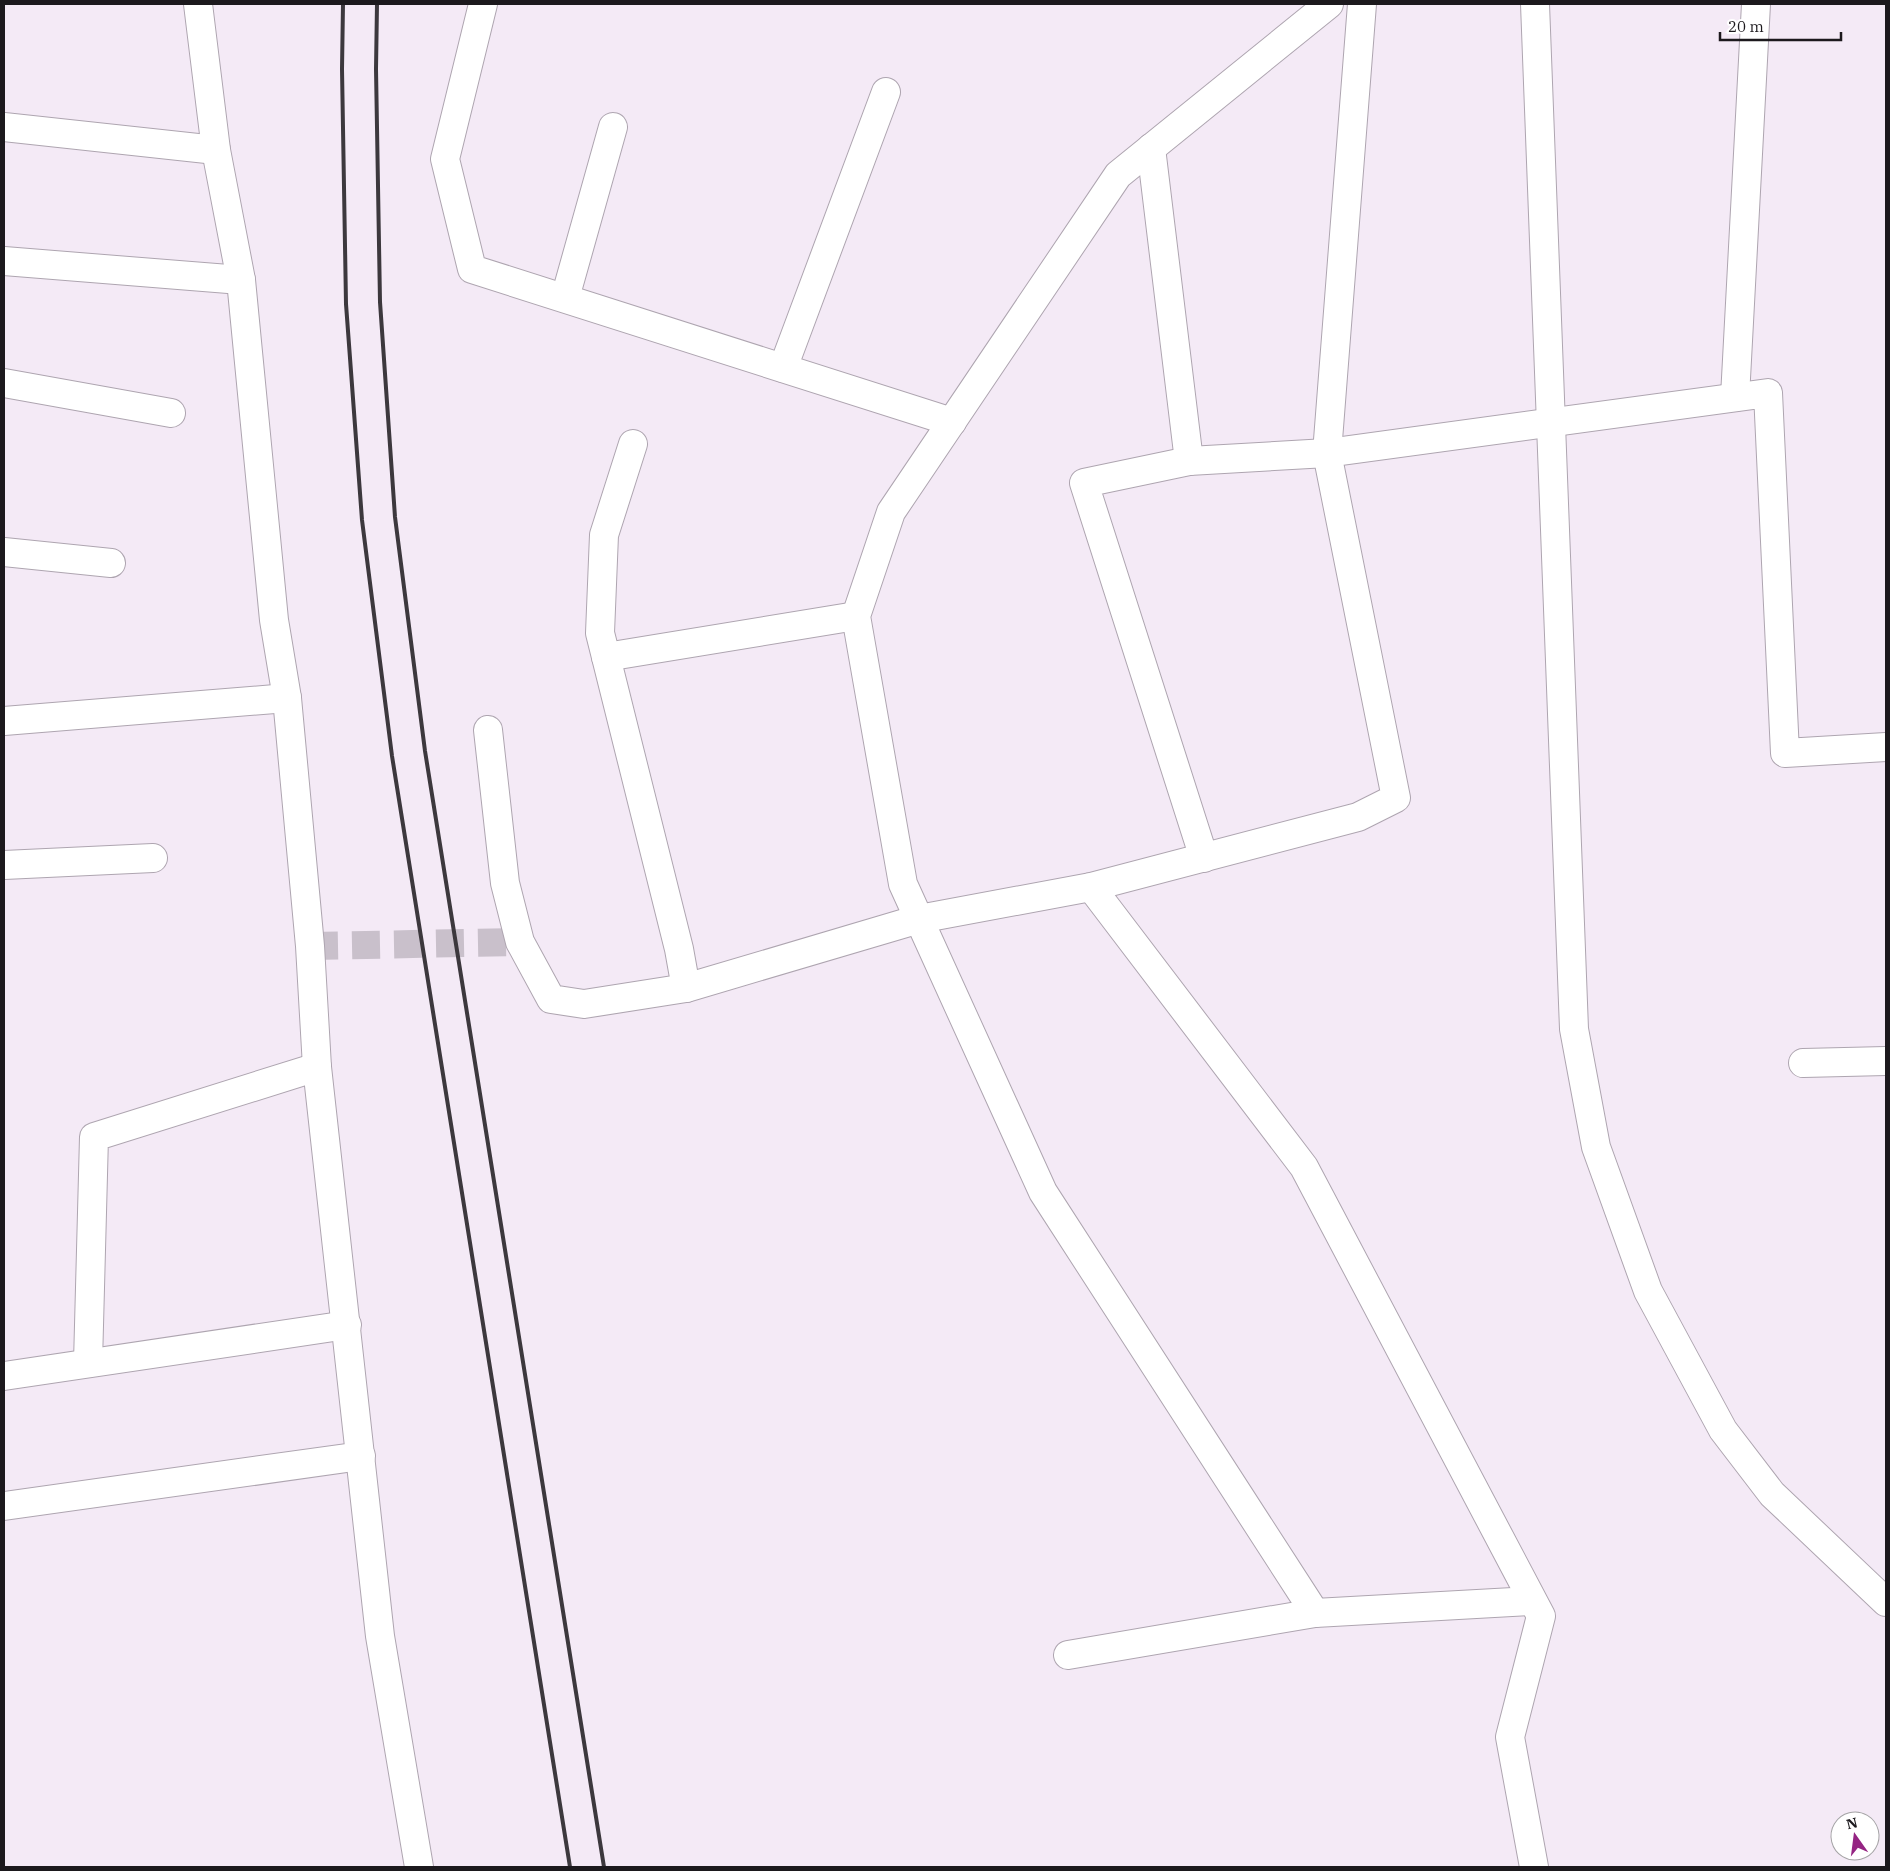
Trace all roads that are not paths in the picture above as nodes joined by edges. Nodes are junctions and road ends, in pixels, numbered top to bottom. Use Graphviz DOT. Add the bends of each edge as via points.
graph roads {
  1 [pos="198,4"];
  2 [pos="484,4"];
  3 [pos="1328,4"];
  4 [pos="1362,4"];
  5 [pos="1535,4"];
  6 [pos="1762,8"];
  7 [pos="886,92"];
  8 [pos="4,127"];
  9 [pos="613,127"];
  10 [pos="1152,148"];
  11 [pos="216,150"];
  12 [pos="4,260"];
  13 [pos="241,280"];
  14 [pos="565,298"];
  15 [pos="783,368"];
  16 [pos="4,383"];
  17 [pos="1735,397"];
  18 [pos="171,413"];
  19 [pos="952,422"];
  20 [pos="1551,422"];
  21 [pos="633,444"];
  22 [pos="1327,453"];
  23 [pos="1189,461"];
  24 [pos="4,552"];
  25 [pos="111,563"];
  26 [pos="856,616"];
  27 [pos="606,657"];
  28 [pos="286,698"];
  29 [pos="4,721"];
  30 [pos="488,730"];
  31 [pos="1886,747"];
  32 [pos="153,858"];
  33 [pos="1204,858"];
  34 [pos="4,865"];
  35 [pos="1092,887"];
  36 [pos="919,918"];
  37 [pos="686,988"];
  38 [pos="1886,1062"];
  39 [pos="1803,1063"];
  40 [pos="317,1067"];
  41 [pos="347,1325"];
  42 [pos="88,1363"];
  43 [pos="4,1376"];
  44 [pos="361,1456"];
  45 [pos="4,1506"];
  46 [pos="1532,1601"];
  47 [pos="1886,1602"];
  48 [pos="1315,1613"];
  49 [pos="1068,1655"];
  50 [pos="419,1867"];
  51 [pos="1534,1867"];
  1 -- 11 [label="street"];
  2 -- 14 [label="street" via="445,159 472,268"];
  3 -- 10 [label="street"];
  4 -- 22 [label="street"];
  5 -- 20 [label="street"];
  6 -- 17 [label="street"];
  7 -- 15 [label="street"];
  8 -- 11 [label="street"];
  9 -- 14 [label="street"];
  10 -- 19 [label="street" via="1118,175"];
  10 -- 23 [label="street"];
  11 -- 13 [label="street"];
  12 -- 13 [label="street"];
  13 -- 28 [label="street" via="274,620"];
  14 -- 15 [label="street"];
  15 -- 19 [label="street"];
  16 -- 18 [label="street"];
  17 -- 20 [label="street"];
  17 -- 31 [label="street" via="1768,392 1784,753"];
  19 -- 26 [label="street" via="891,512"];
  20 -- 22 [label="street"];
  20 -- 47 [label="street" via="1574,1029 1596,1147 1648,1291 1723,1430 1772,1494"];
  21 -- 27 [label="street" via="604,535 600,633"];
  22 -- 23 [label="street"];
  22 -- 33 [label="street" via="1396,798 1358,817"];
  23 -- 33 [label="street" via="1084,484"];
  24 -- 25 [label="street"];
  26 -- 27 [label="street"];
  26 -- 36 [label="street" via="903,884"];
  27 -- 37 [label="street"];
  28 -- 29 [label="street"];
  28 -- 40 [label="street" via="310,946"];
  30 -- 37 [label="street" via="505,883 520,942 551,999 584,1004"];
  32 -- 34 [label="street"];
  33 -- 35 [label="street"];
  35 -- 36 [label="street"];
  35 -- 46 [label="street" via="1304,1166"];
  36 -- 37 [label="street"];
  36 -- 48 [label="street" via="1043,1192"];
  38 -- 39 [label="street"];
  40 -- 41 [label="street"];
  40 -- 42 [label="street" via="94,1137"];
  41 -- 42 [label="street"];
  41 -- 44 [label="street"];
  42 -- 43 [label="street"];
  44 -- 45 [label="street"];
  44 -- 50 [label="street" via="380,1636"];
  46 -- 48 [label="street"];
  46 -- 51 [label="street" via="1541,1616 1510,1737"];
  48 -- 49 [label="street"];
}
